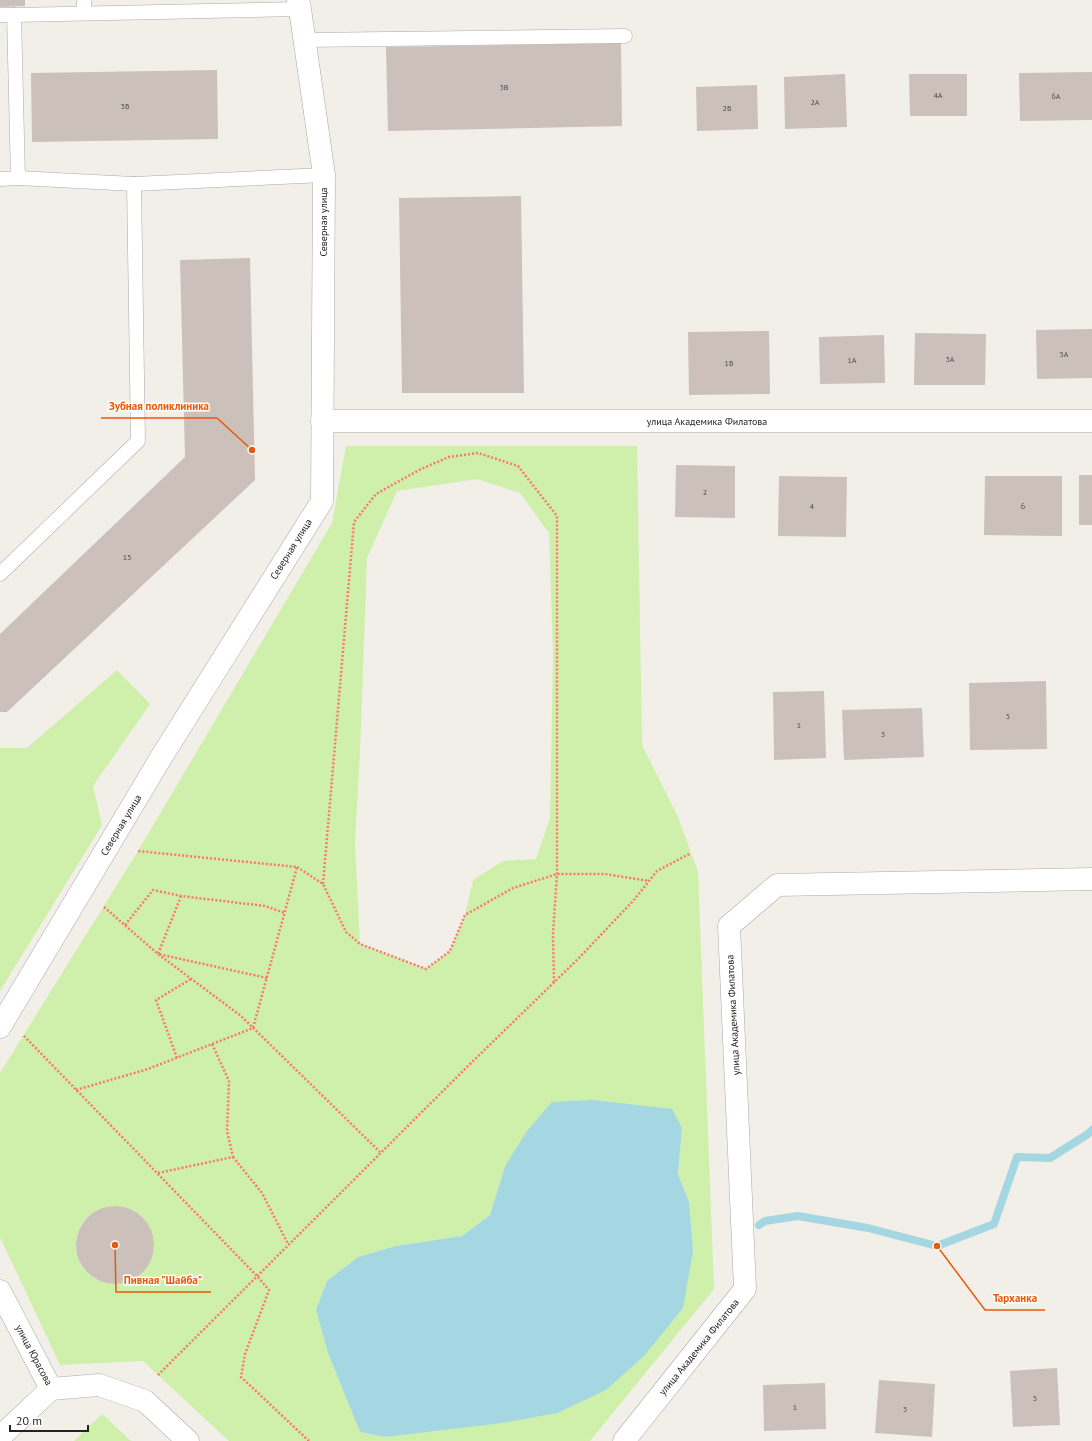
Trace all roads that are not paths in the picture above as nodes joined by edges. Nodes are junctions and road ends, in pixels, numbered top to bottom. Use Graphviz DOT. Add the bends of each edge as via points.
graph roads {
  1 [pos="299,4"];
  2 [pos="84,7"];
  3 [pos="0,15"];
  4 [pos="14,15"];
  5 [pos="625,36"];
  6 [pos="305,40"];
  7 [pos="324,175"];
  8 [pos="18,178"];
  9 [pos="0,179"];
  10 [pos="134,184"];
  11 [pos="322,420"];
  12 [pos="1092,421"];
  13 [pos="0,574"];
  14 [pos="1092,879"];
  15 [pos="0,1027"];
  16 [pos="0,1291"];
  17 [pos="51,1389"];
  18 [pos="0,1436"];
  19 [pos="188,1441"];
  20 [pos="624,1441"];
  1 -- 2 [label="lane"];
  1 -- 6 [label="street, Северная улица"];
  2 -- 4 [label="lane"];
  3 -- 4 [label="lane"];
  4 -- 8 [label="lane"];
  5 -- 6 [label="lane"];
  6 -- 7 [label="street, Северная улица"];
  7 -- 10 [label="lane"];
  7 -- 11 [label="street, Северная улица"];
  8 -- 9 [label="lane"];
  8 -- 10 [label="lane"];
  10 -- 13 [label="lane" via="138,441"];
  11 -- 12 [label="street, улица Академика Филатова"];
  11 -- 15 [label="street, Северная улица" via="322,501 158,763"];
  14 -- 20 [label="street, улица Академика Филатова" via="777,884 728,926 745,1289"];
  16 -- 17 [label="street, улица Юрасова"];
  17 -- 18 [label="street"];
  17 -- 19 [label="street, улица Юрасова" via="99,1385 145,1401"];
}
